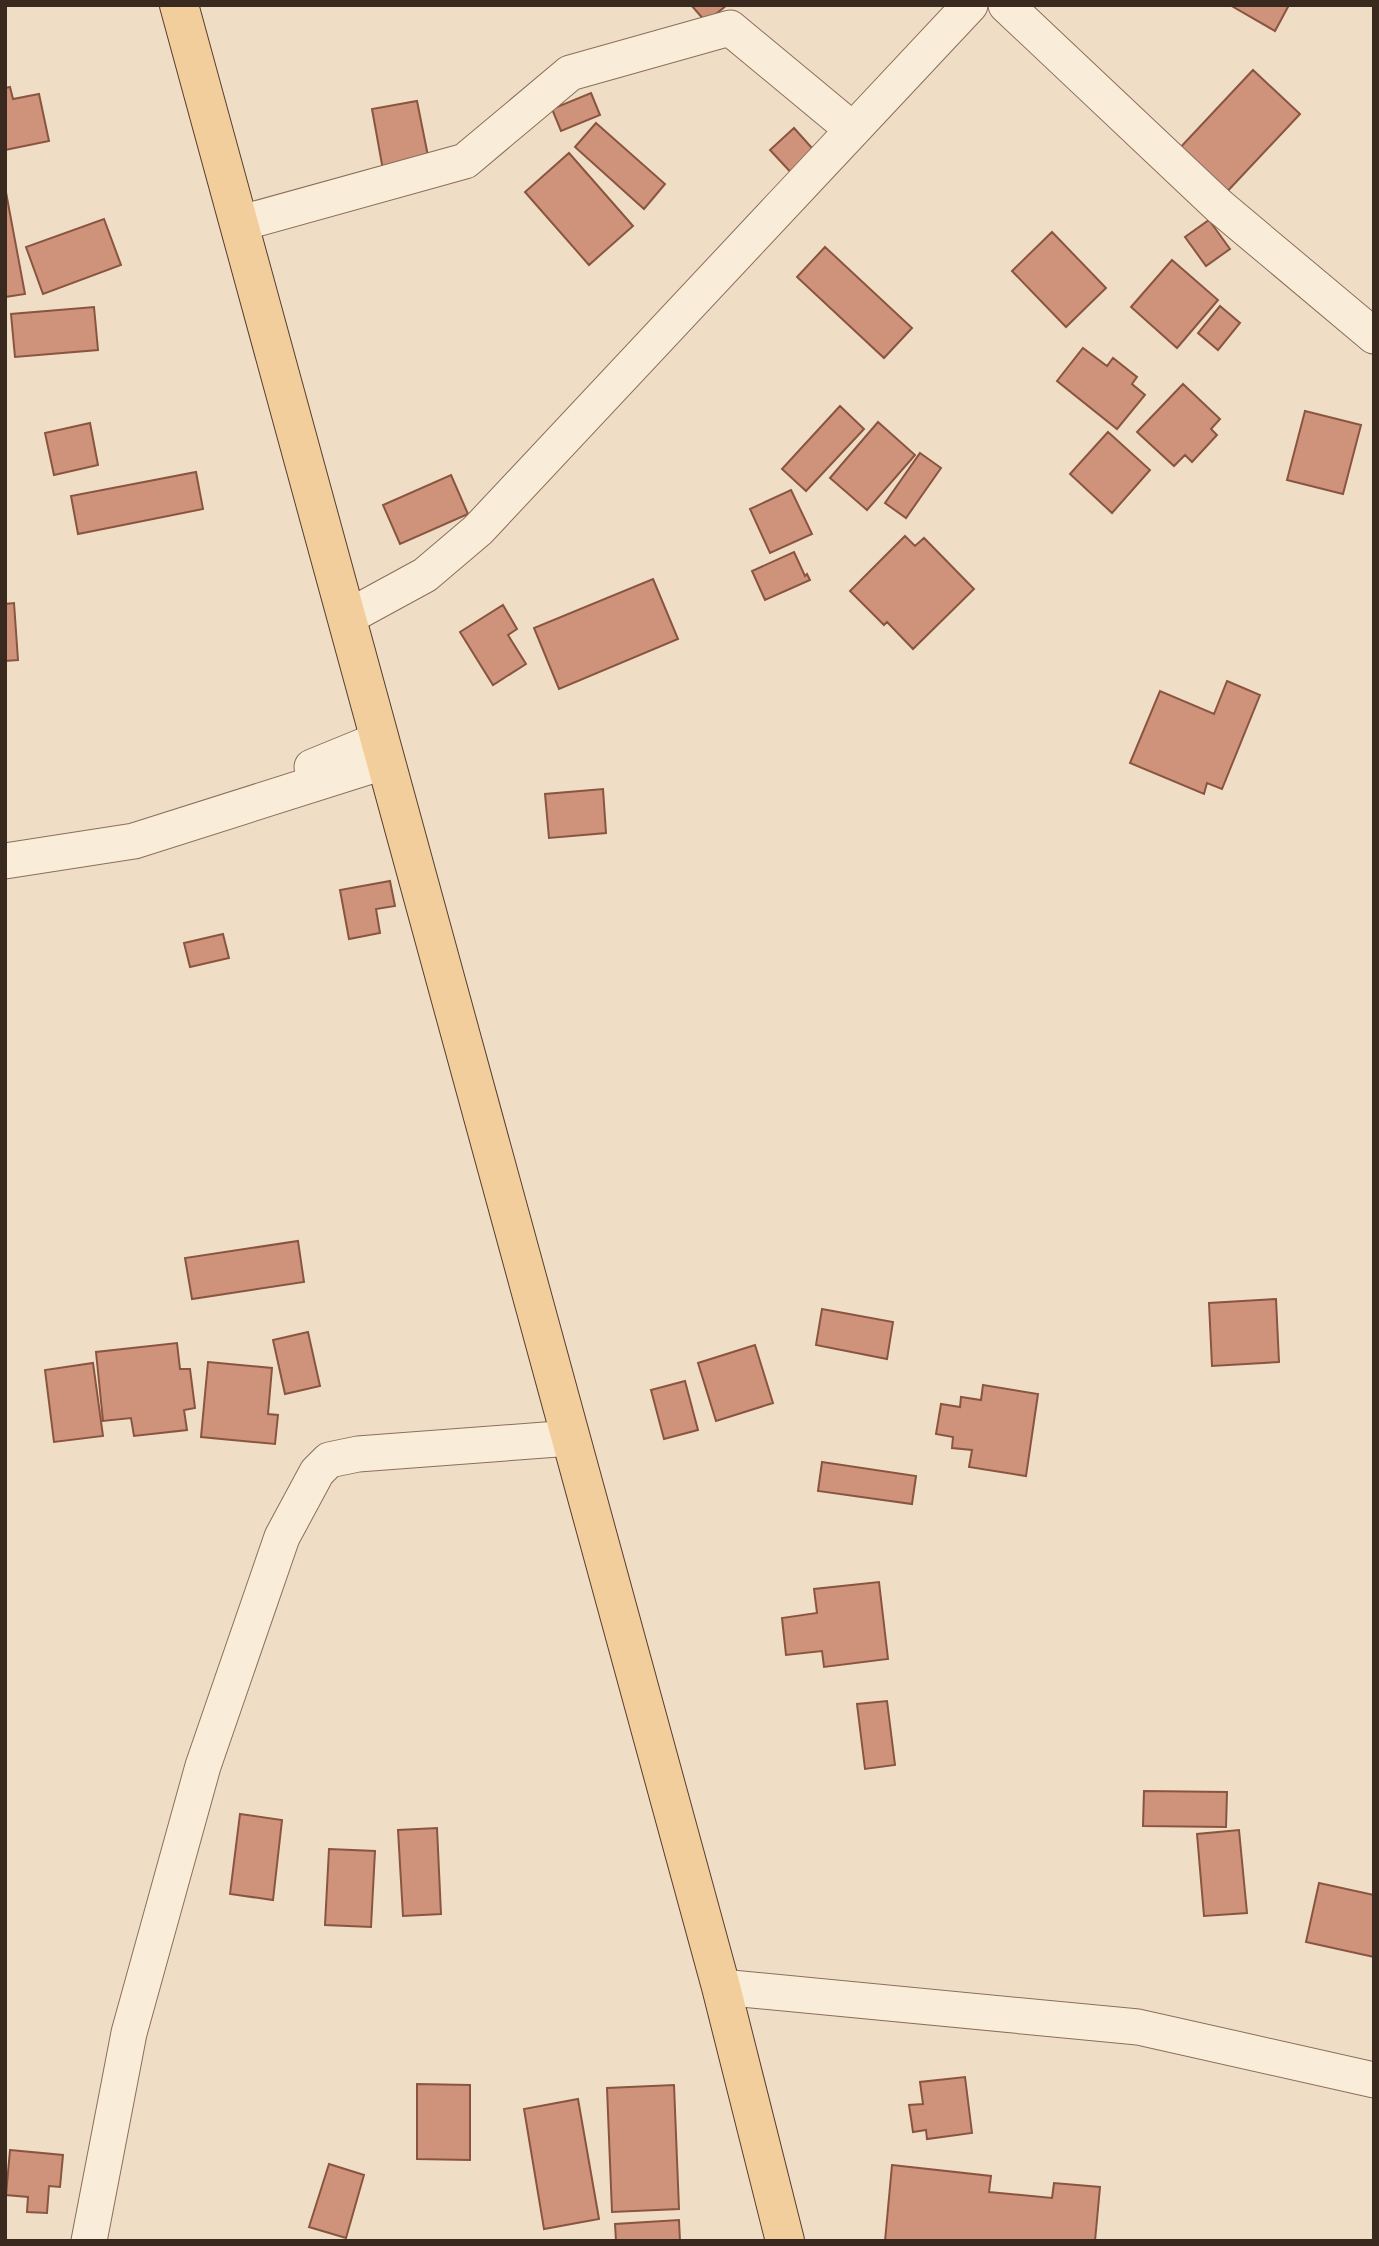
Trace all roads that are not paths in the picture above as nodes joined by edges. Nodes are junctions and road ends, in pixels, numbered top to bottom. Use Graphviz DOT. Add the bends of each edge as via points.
graph roads {
  1 [pos="179,5"];
  2 [pos="970,5"];
  3 [pos="1006,5"];
  4 [pos="853,130"];
  5 [pos="238,224"];
  6 [pos="1374,336"];
  7 [pos="346,618"];
  8 [pos="386,761"];
  9 [pos="312,767"];
  10 [pos="5,861"];
  11 [pos="570,1438"];
  12 [pos="721,1987"];
  13 [pos="1374,2080"];
  14 [pos="89,2241"];
  15 [pos="785,2241"];
  1 -- 5 [label="main road"];
  2 -- 4 [label="street"];
  3 -- 6 [label="street" via="1219,206"];
  4 -- 5 [label="street" via="730,28 570,73 465,161"];
  4 -- 7 [label="street" via="478,530 425,575"];
  5 -- 7 [label="main road"];
  7 -- 8 [label="main road"];
  8 -- 9 [label="street" via="378,740"];
  8 -- 10 [label="street" via="134,841"];
  8 -- 11 [label="main road"];
  11 -- 12 [label="main road"];
  11 -- 14 [label="street" via="358,1454 330,1460 317,1472 282,1537 203,1766 129,2033"];
  12 -- 13 [label="street" via="1138,2027"];
  12 -- 15 [label="main road"];
}
